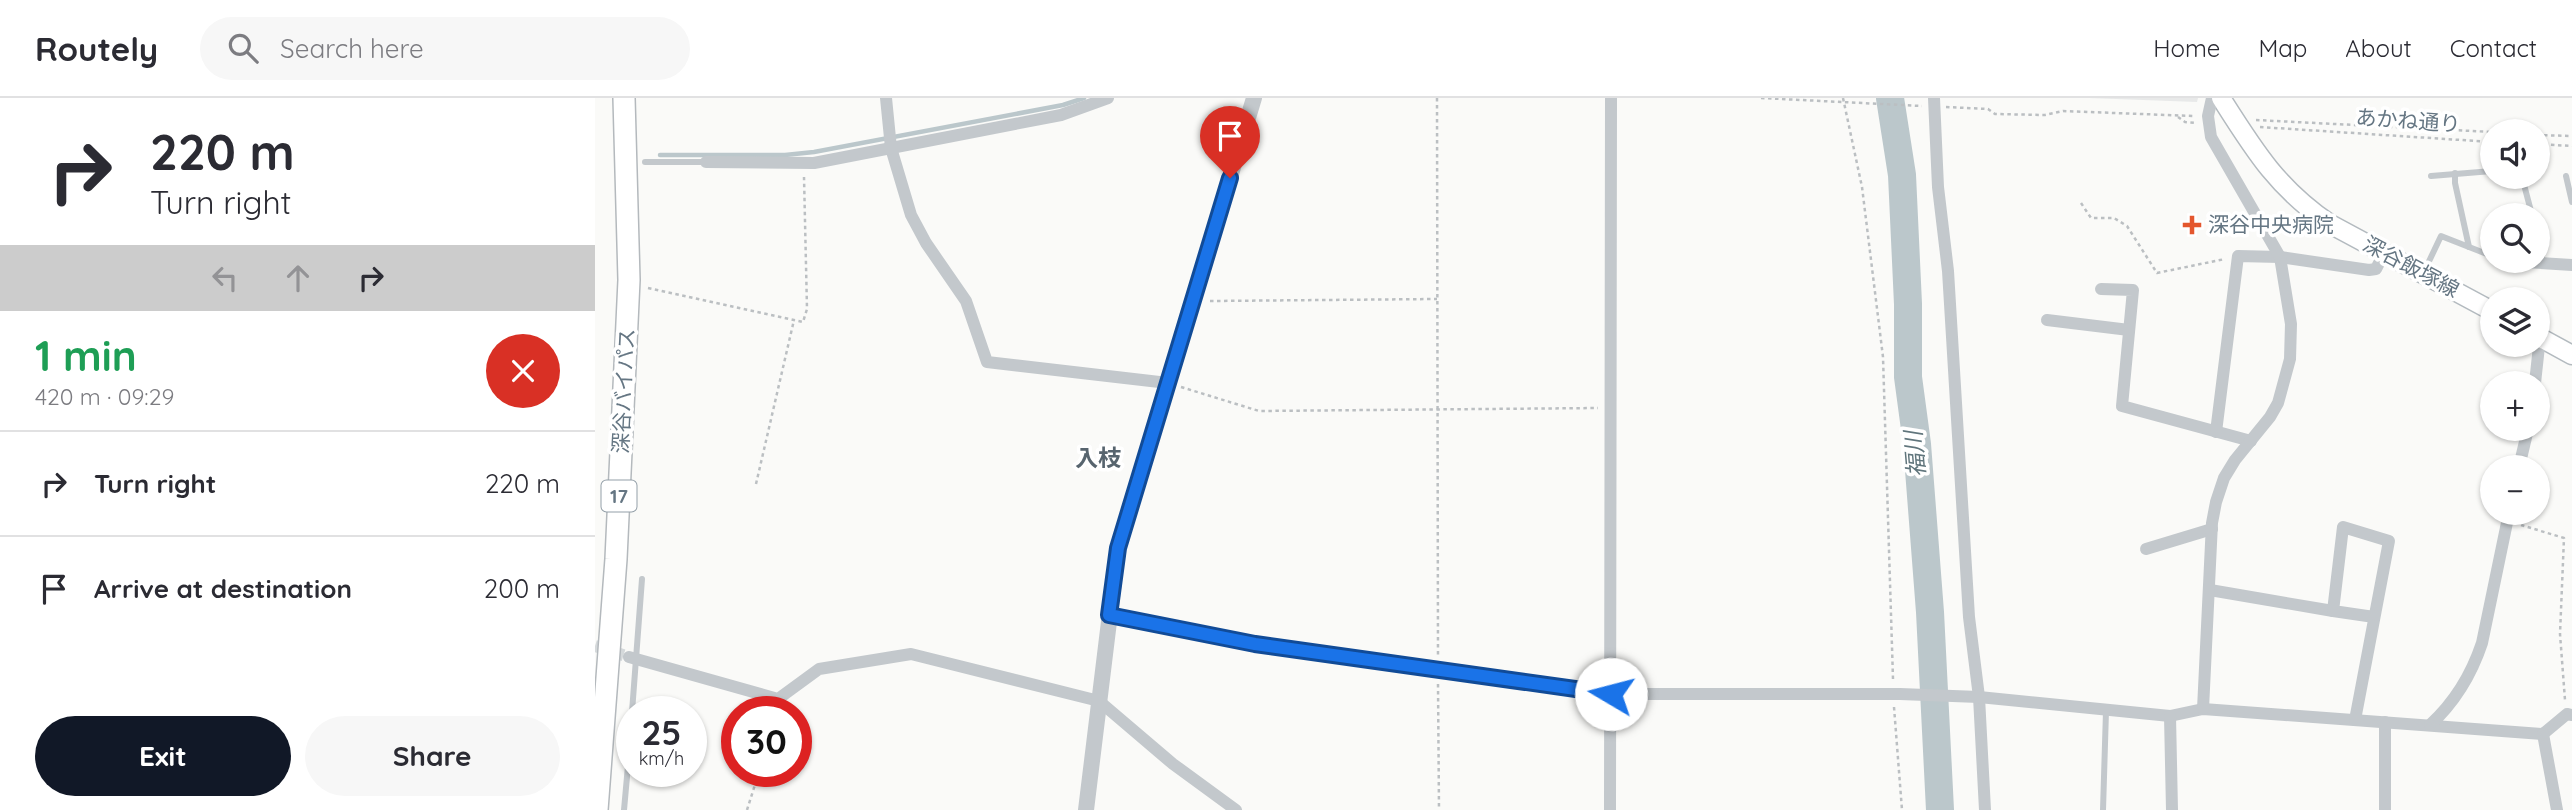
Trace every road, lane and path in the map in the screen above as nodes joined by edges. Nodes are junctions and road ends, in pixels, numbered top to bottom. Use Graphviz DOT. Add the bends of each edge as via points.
graph roads {
  1 [pos="624,98"];
  2 [pos="886,98"];
  3 [pos="1108,98"];
  4 [pos="1254,98"];
  5 [pos="1437,98"];
  6 [pos="1611,98"];
  7 [pos="1761,98"];
  8 [pos="2212,98"];
  9 [pos="2221,98"];
  10 [pos="1844,100"];
  11 [pos="1933,103"];
  12 [pos="2208,116"];
  13 [pos="2236,122"];
  14 [pos="2480,132"];
  15 [pos="2550,135"];
  16 [pos="2572,136"];
  17 [pos="2480,141"];
  18 [pos="2550,145"];
  19 [pos="2572,146"];
  20 [pos="891,148"];
  21 [pos="645,162"];
  22 [pos="706,162"];
  23 [pos="803,163"];
  24 [pos="2480,172"];
  25 [pos="2455,173"];
  26 [pos="2431,176"];
  27 [pos="2565,176"];
  28 [pos="2572,202"];
  29 [pos="2081,203"];
  30 [pos="2469,247"];
  31 [pos="2480,251"];
  32 [pos="2384,253"];
  33 [pos="2238,256"];
  34 [pos="2280,257"];
  35 [pos="2550,264"];
  36 [pos="2572,265"];
  37 [pos="2423,274"];
  38 [pos="643,286"];
  39 [pos="2101,289"];
  40 [pos="1437,299"];
  41 [pos="1193,301"];
  42 [pos="2480,305"];
  43 [pos="794,320"];
  44 [pos="2047,320"];
  45 [pos="2129,330"];
  46 [pos="2550,343"];
  47 [pos="2572,355"];
  48 [pos="1168,383"];
  49 [pos="1437,408"];
  50 [pos="1611,408"];
  51 [pos="2216,432"];
  52 [pos="2251,441"];
  53 [pos="756,484"];
  54 [pos="2506,525"];
  55 [pos="2529,525"];
  56 [pos="2212,529"];
  57 [pos="2146,549"];
  58 [pos="642,579"];
  59 [pos="2210,590"];
  60 [pos="2333,611"];
  61 [pos="1109,615"];
  62 [pos="2374,617"];
  63 [pos="633,658"];
  64 [pos="1438,670"];
  65 [pos="1611,694"];
  66 [pos="1896,694"];
  67 [pos="632,696"];
  68 [pos="1973,697"];
  69 [pos="1099,701"];
  70 [pos="2203,709"];
  71 [pos="2106,711"];
  72 [pos="2569,714"];
  73 [pos="2170,716"];
  74 [pos="2355,720"];
  75 [pos="2385,722"];
  76 [pos="2430,725"];
  77 [pos="2543,733"];
  78 [pos="626,787"];
  79 [pos="754,787"];
  80 [pos="597,810"];
  81 [pos="624,810"];
  82 [pos="747,810"];
  83 [pos="1086,810"];
  84 [pos="1235,810"];
  85 [pos="1439,810"];
  86 [pos="1609,810"];
  87 [pos="1902,810"];
  88 [pos="1985,810"];
  89 [pos="2103,810"];
  90 [pos="2172,810"];
  91 [pos="2385,810"];
  92 [pos="2557,810"];
  1 -- 80 [label="highway, 深谷バイパス / 17" via="629,280 616,559"];
  2 -- 20 [label="street"];
  3 -- 20 [label="street" via="1061,115"];
  4 -- 41 [label="street"];
  5 -- 40 [label="path"];
  6 -- 50 [label="street"];
  7 -- 10 [label="path"];
  8 -- 12 [label="street"];
  9 -- 13 [label="main road, 深谷飯塚線"];
  10 -- 11 [label="path"];
  10 -- 66 [label="path" via="1862,187 1883,357"];
  11 -- 12 [label="path" via="1988,109 1995,114 2063,111"];
  11 -- 68 [label="street" via="1956,388"];
  12 -- 34 [label="street" via="2211,136"];
  13 -- 14 [label="path, あかね通り"];
  13 -- 17 [label="path, あかね通り"];
  13 -- 32 [label="main road, 深谷飯塚線" via="2274,177 2306,208"];
  15 -- 16 [label="path"];
  18 -- 19 [label="path"];
  20 -- 23 [label="street"];
  20 -- 48 [label="street" via="916,228 966,300 987,362"];
  21 -- 22 [label="lane"];
  22 -- 23 [label="street"];
  23 -- 43 [label="path" via="807,309 803,322"];
  24 -- 25 [label="lane"];
  25 -- 26 [label="lane"];
  25 -- 30 [label="lane"];
  27 -- 28 [label="lane"];
  29 -- 33 [label="path" via="2091,218 2114,218 2127,226 2157,273"];
  30 -- 31 [label="lane"];
  30 -- 37 [label="lane" via="2441,236"];
  32 -- 34 [label="street" via="2375,269 2369,270"];
  32 -- 37 [label="main road, 深谷飯塚線"];
  33 -- 34 [label="street"];
  33 -- 51 [label="street"];
  34 -- 52 [label="street" via="2291,324 2290,359 2279,403"];
  35 -- 36 [label="street"];
  37 -- 42 [label="main road, 深谷飯塚線"];
  38 -- 43 [label="path"];
  39 -- 45 [label="street" via="2133,290"];
  40 -- 41 [label="path"];
  40 -- 49 [label="path"];
  41 -- 48 [label="street"];
  43 -- 53 [label="path"];
  44 -- 45 [label="street"];
  45 -- 51 [label="street" via="2122,406"];
  46 -- 47 [label="main road"];
  48 -- 49 [label="path" via="1259,411"];
  48 -- 61 [label="street" via="1118,548"];
  49 -- 50 [label="path"];
  49 -- 64 [label="path"];
  50 -- 65 [label="street"];
  51 -- 52 [label="street"];
  52 -- 56 [label="street" via="2224,478"];
  54 -- 76 [label="street" via="2475,664 2447,709"];
  55 -- 72 [label="path" via="2564,538 2560,634"];
  56 -- 57 [label="street"];
  56 -- 59 [label="street"];
  58 -- 63 [label="lane"];
  59 -- 60 [label="street"];
  59 -- 70 [label="street"];
  60 -- 62 [label="street"];
  60 -- 62 [label="street" via="2343,527 2389,541"];
  61 -- 64 [label="street" via="1255,644"];
  61 -- 69 [label="street"];
  62 -- 74 [label="street"];
  63 -- 67 [label="lane"];
  63 -- 69 [label="street" via="778,699 819,669 911,654"];
  64 -- 65 [label="street"];
  64 -- 85 [label="path"];
  65 -- 66 [label="street"];
  65 -- 86 [label="street"];
  66 -- 68 [label="street"];
  66 -- 87 [label="path"];
  68 -- 71 [label="street"];
  68 -- 88 [label="street"];
  69 -- 83 [label="street"];
  69 -- 84 [label="street"];
  70 -- 73 [label="street"];
  70 -- 74 [label="street"];
  71 -- 73 [label="street"];
  71 -- 89 [label="lane"];
  72 -- 77 [label="street"];
  73 -- 90 [label="street"];
  74 -- 75 [label="street"];
  75 -- 76 [label="street"];
  75 -- 91 [label="street"];
  76 -- 77 [label="street"];
  77 -- 92 [label="street"];
  78 -- 81 [label="lane"];
  79 -- 82 [label="path"];
}
